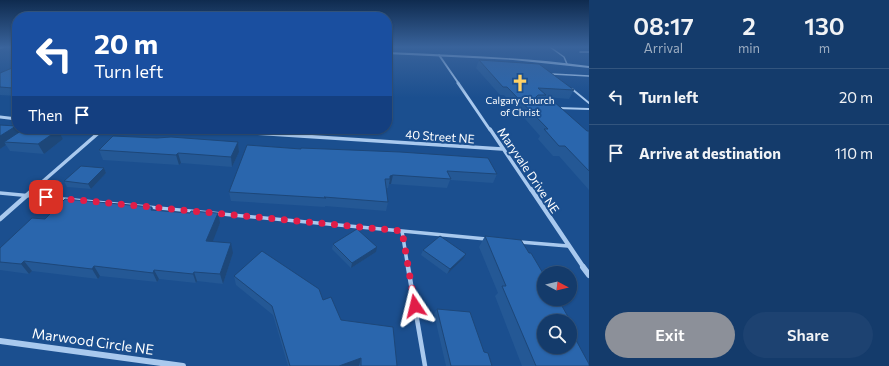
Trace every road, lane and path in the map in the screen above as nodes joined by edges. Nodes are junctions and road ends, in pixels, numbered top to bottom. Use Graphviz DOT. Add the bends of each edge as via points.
graph roads {
  1 [pos="445,64"];
  2 [pos="567,64"];
  3 [pos="589,67"];
  4 [pos="548,70"];
  5 [pos="552,74"];
  6 [pos="589,76"];
  7 [pos="558,78"];
  8 [pos="570,88"];
  9 [pos="589,102"];
  10 [pos="550,107"];
  11 [pos="589,109"];
  12 [pos="0,117"];
  13 [pos="12,118"];
  14 [pos="98,134"];
  15 [pos="264,134"];
  16 [pos="502,149"];
  17 [pos="0,193"];
  18 [pos="28,195"];
  19 [pos="0,219"];
  20 [pos="402,231"];
  21 [pos="495,239"];
  22 [pos="518,241"];
  23 [pos="568,246"];
  24 [pos="589,275"];
  25 [pos="0,341"];
  26 [pos="183,366"];
  27 [pos="425,366"];
  1 -- 16 [label="street, Maryvale Drive NE"];
  2 -- 3 [label="street"];
  4 -- 5 [label="lane"];
  5 -- 6 [label="lane"];
  5 -- 7 [label="lane"];
  8 -- 9 [label="lane"];
  10 -- 11 [label="lane"];
  12 -- 13 [label="street"];
  14 -- 18 [label="street"];
  15 -- 16 [label="street, 40 Street NE"];
  16 -- 23 [label="street, Maryvale Drive NE"];
  17 -- 18 [label="lane"];
  18 -- 19 [label="street"];
  18 -- 20 [label="lane"];
  20 -- 21 [label="lane"];
  20 -- 27 [label="lane"];
  22 -- 23 [label="lane"];
  23 -- 24 [label="street, Maryvale Drive NE"];
  25 -- 26 [label="street, Marwood Circle NE"];
}
